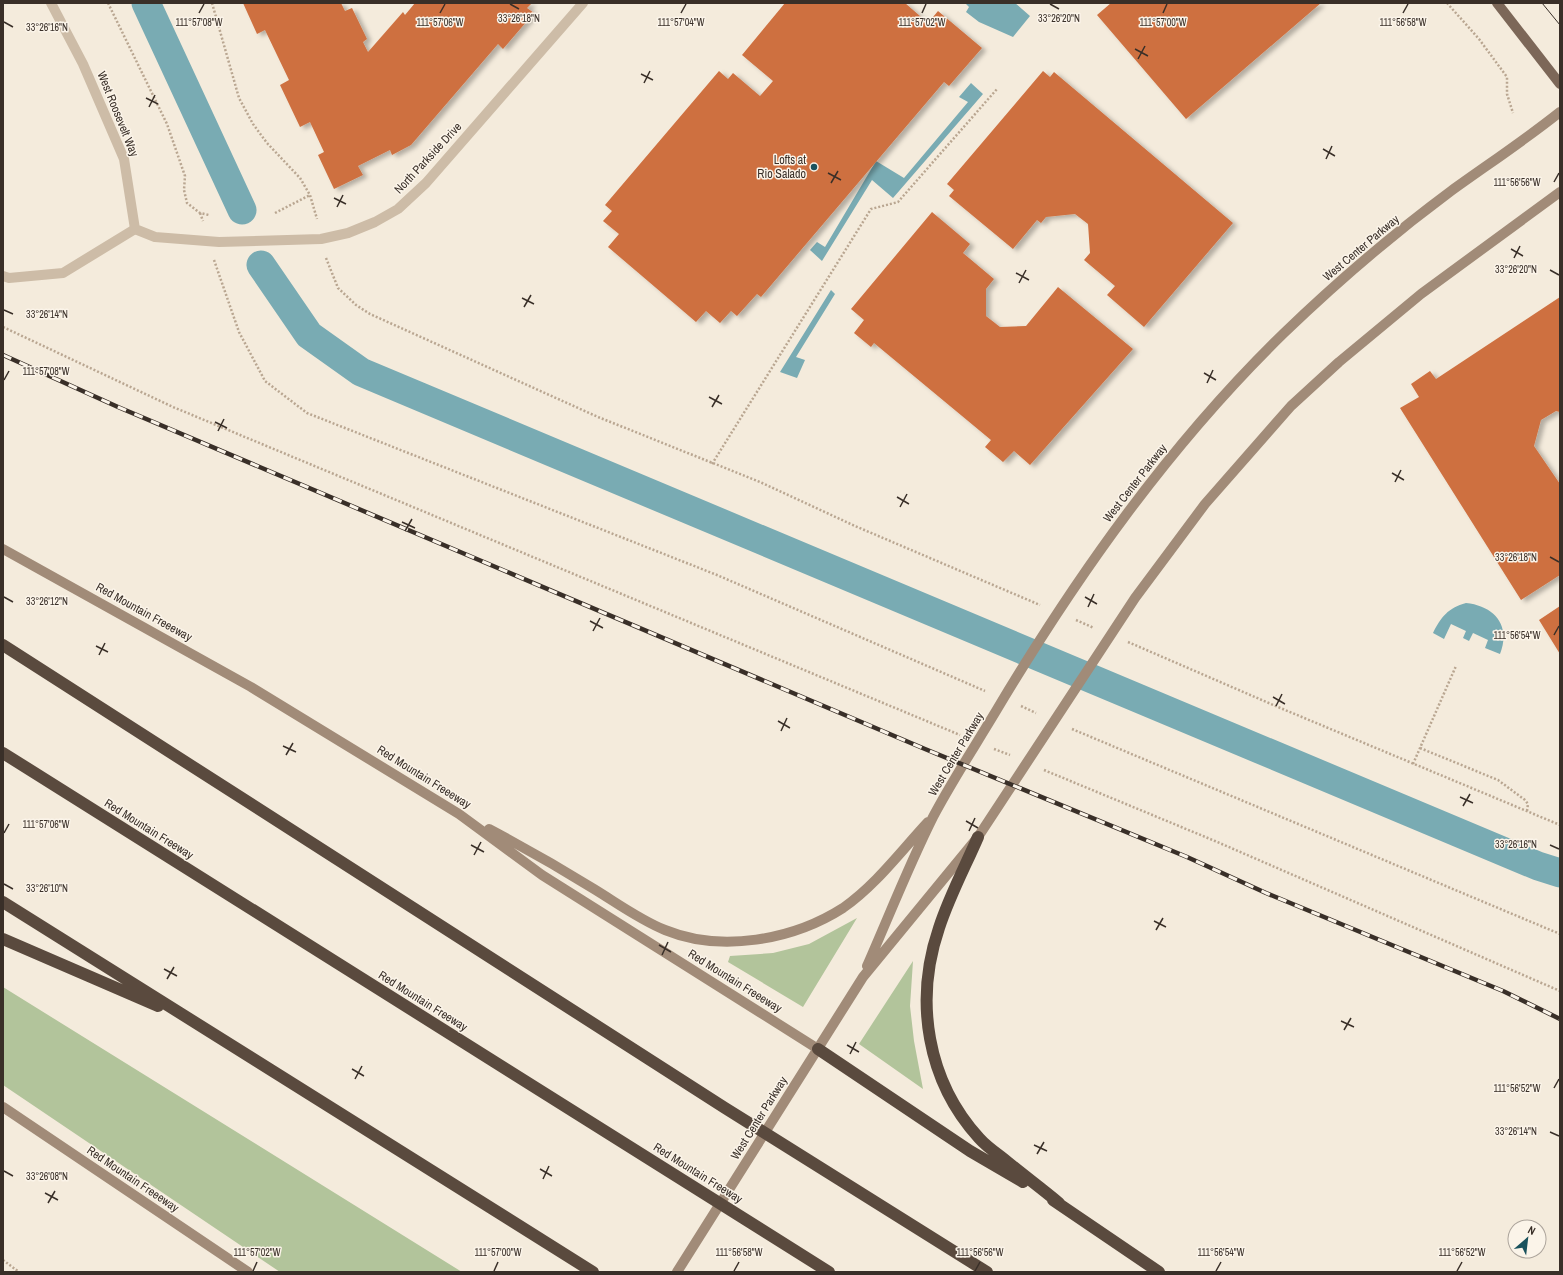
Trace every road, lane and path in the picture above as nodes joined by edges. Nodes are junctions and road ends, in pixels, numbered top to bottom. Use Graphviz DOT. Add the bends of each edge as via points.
graph roads {
  1 [pos="51,3"];
  2 [pos="108,3"];
  3 [pos="212,3"];
  4 [pos="583,3"];
  5 [pos="1447,3"];
  6 [pos="1497,3"];
  7 [pos="1560,84"];
  8 [pos="997,89"];
  9 [pos="1560,112"];
  10 [pos="1513,113"];
  11 [pos="1560,192"];
  12 [pos="310,195"];
  13 [pos="275,212"];
  14 [pos="200,213"];
  15 [pos="209,215"];
  16 [pos="318,220"];
  17 [pos="135,229"];
  18 [pos="214,242"];
  19 [pos="324,255"];
  20 [pos="3,276"];
  21 [pos="3,327"];
  22 [pos="712,464"];
  23 [pos="3,549"];
  24 [pos="1041,606"];
  25 [pos="1069,617"];
  26 [pos="1096,629"];
  27 [pos="1124,641"];
  28 [pos="3,645"];
  29 [pos="1456,666"];
  30 [pos="988,692"];
  31 [pos="1017,705"];
  32 [pos="1039,714"];
  33 [pos="1068,727"];
  34 [pos="961,735"];
  35 [pos="990,747"];
  36 [pos="1420,748"];
  37 [pos="3,753"];
  38 [pos="1012,756"];
  39 [pos="1413,764"];
  40 [pos="1041,768"];
  41 [pos="1527,811"];
  42 [pos="459,814"];
  43 [pos="934,816"];
  44 [pos="1560,825"];
  45 [pos="978,837"];
  46 [pos="3,902"];
  47 [pos="1560,934"];
  48 [pos="3,939"];
  49 [pos="862,977"];
  50 [pos="1560,991"];
  51 [pos="195,1023"];
  52 [pos="818,1049"];
  53 [pos="3,1107"];
  54 [pos="1059,1203"];
  55 [pos="3,1260"];
  56 [pos="19,1272"];
  57 [pos="248,1272"];
  58 [pos="593,1272"];
  59 [pos="677,1272"];
  60 [pos="829,1272"];
  61 [pos="987,1272"];
  62 [pos="1159,1272"];
  1 -- 17 [label="street, West Roosevelt Way" via="83,64 124,159"];
  2 -- 14 [label="path" via="167,124 185,176 184,190 187,203"];
  3 -- 12 [label="path" via="239,98 253,124 300,178"];
  4 -- 18 [label="street, North Parkside Drive" via="426,183 398,209 348,234 300,240"];
  5 -- 10 [label="path" via="1479,39 1507,77 1507,94"];
  6 -- 7 [label="main road"];
  8 -- 22 [label="path" via="898,202 871,209"];
  9 -- 43 [label="street, West Center Parkway" via="1405,227 1322,298 1283,334 1205,417 1167,461 1100,550 1026,662"];
  11 -- 45 [label="street, West Center Parkway" via="1421,294 1339,362 1291,406 1216,492 1154,572"];
  12 -- 13 [label="path"];
  12 -- 16 [label="path"];
  14 -- 15 [label="path"];
  14 -- 18 [label="path"];
  17 -- 18 [label="street" via="155,237"];
  17 -- 20 [label="street" via="63,273 9,278"];
  18 -- 30 [label="path" via="216,264 239,332 265,381 307,413 716,575"];
  19 -- 22 [label="path" via="338,288 370,314 598,417"];
  21 -- 34 [label="path" via="173,407"];
  22 -- 24 [label="path" via="760,482"];
  23 -- 42 [label="street, Red Mountain Freeeway" via="244,683"];
  25 -- 26 [label="path"];
  27 -- 39 [label="path"];
  28 -- 61 [label="highway" via="718,1104"];
  29 -- 36 [label="path"];
  31 -- 32 [label="path"];
  33 -- 47 [label="path"];
  35 -- 38 [label="path"];
  36 -- 39 [label="path"];
  36 -- 41 [label="path" via="1498,780 1525,800 1528,804"];
  37 -- 60 [label="highway, Red Mountain Freeway"];
  39 -- 41 [label="path"];
  40 -- 50 [label="path"];
  41 -- 44 [label="path"];
  42 -- 43 [label="street" via="547,860 665,930 687,937 733,941 757,939 801,929 842,908 877,878"];
  42 -- 52 [label="street, Red Mountain Freeeway" via="542,875"];
  43 -- 49 [label="street, West Center Parkway"];
  45 -- 49 [label="street, West Center Parkway"];
  45 -- 54 [label="highway" via="945,912 933,954 926,1004 932,1056 954,1106 980,1139"];
  46 -- 51 [label="highway"];
  48 -- 51 [label="highway"];
  49 -- 52 [label="street, West Center Parkway"];
  51 -- 58 [label="highway"];
  52 -- 54 [label="highway" via="970,1151"];
  52 -- 59 [label="street, West Center Parkway"];
  53 -- 57 [label="street, Red Mountain Freeeway"];
  54 -- 62 [label="highway"];
  55 -- 56 [label="path"];
}
